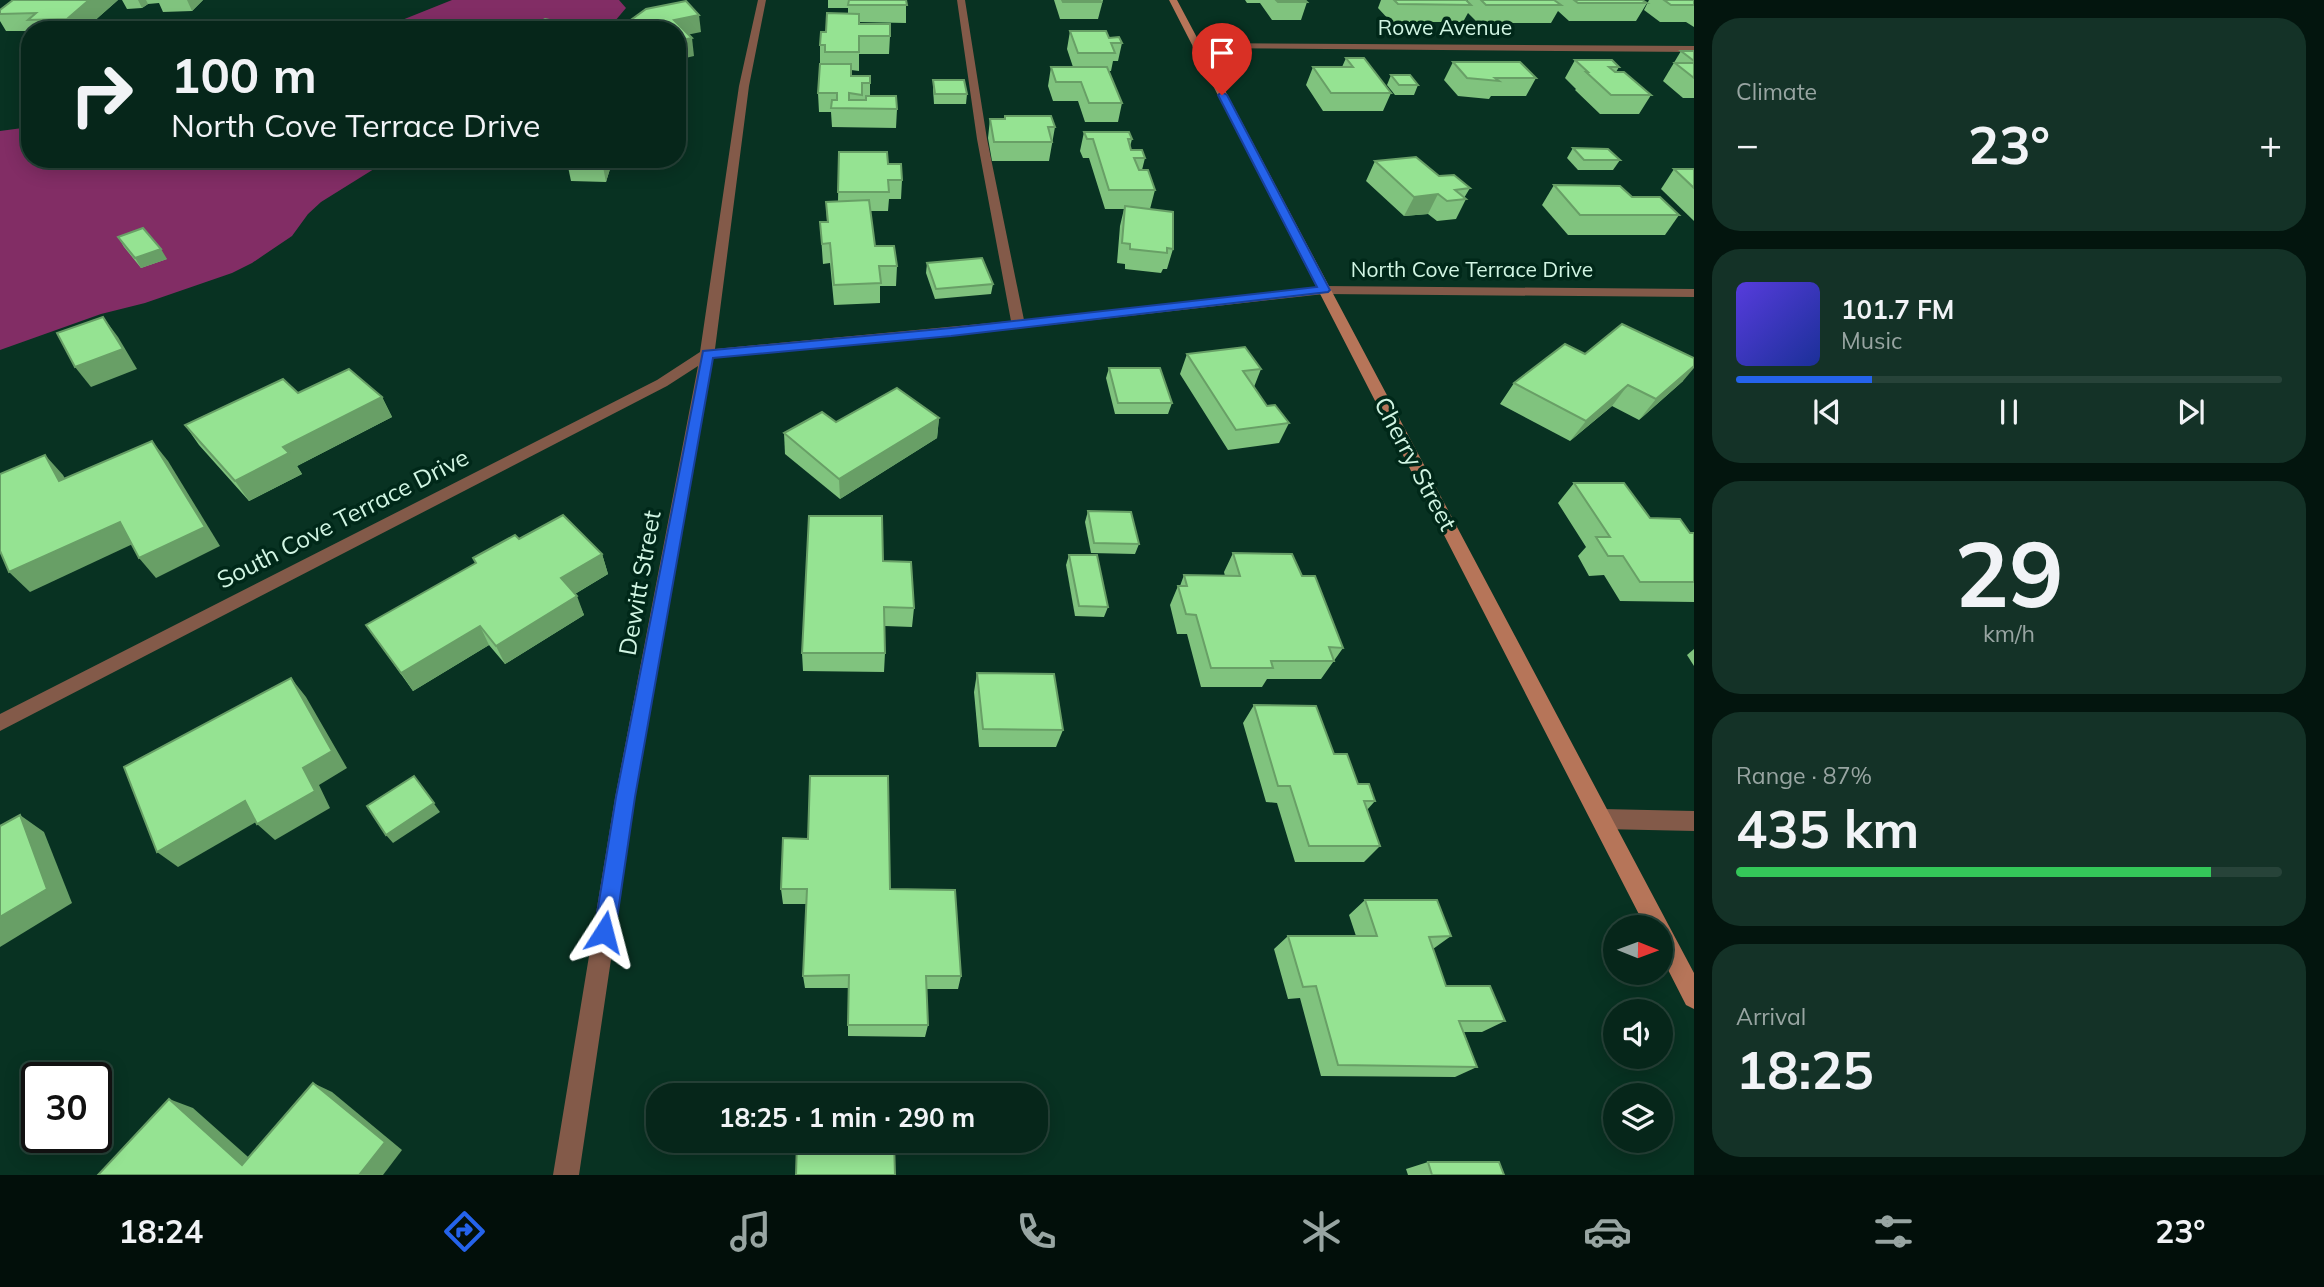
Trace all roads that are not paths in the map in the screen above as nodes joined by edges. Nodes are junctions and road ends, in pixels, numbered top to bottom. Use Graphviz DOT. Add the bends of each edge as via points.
graph roads {
  1 [pos="762,0"];
  2 [pos="961,0"];
  3 [pos="1173,0"];
  4 [pos="1197,46"];
  5 [pos="1694,49"];
  6 [pos="1324,290"];
  7 [pos="1694,293"];
  8 [pos="1018,323"];
  9 [pos="707,354"];
  10 [pos="0,723"];
  11 [pos="1602,820"];
  12 [pos="1694,821"];
  13 [pos="1651,915"];
  14 [pos="1673,956"];
  15 [pos="1694,997"];
  16 [pos="566,1175"];
  1 -- 9 [label="street, Dewitt Street" via="744,86"];
  2 -- 8 [label="street"];
  3 -- 4 [label="street, Cherry Street"];
  4 -- 5 [label="street, Rowe Avenue"];
  4 -- 6 [label="street, Cherry Street"];
  6 -- 7 [label="street, North Cove Terrace Drive"];
  6 -- 8 [label="street, North Cove Terrace Drive"];
  6 -- 11 [label="street, Cherry Street"];
  8 -- 9 [label="street, North Cove Terrace Drive"];
  9 -- 10 [label="street, South Cove Terrace Drive" via="628,400"];
  9 -- 16 [label="street, Dewitt Street" via="625,797"];
  11 -- 12 [label="street"];
  11 -- 13 [label="street, Cherry Street"];
  14 -- 15 [label="street"];
}
